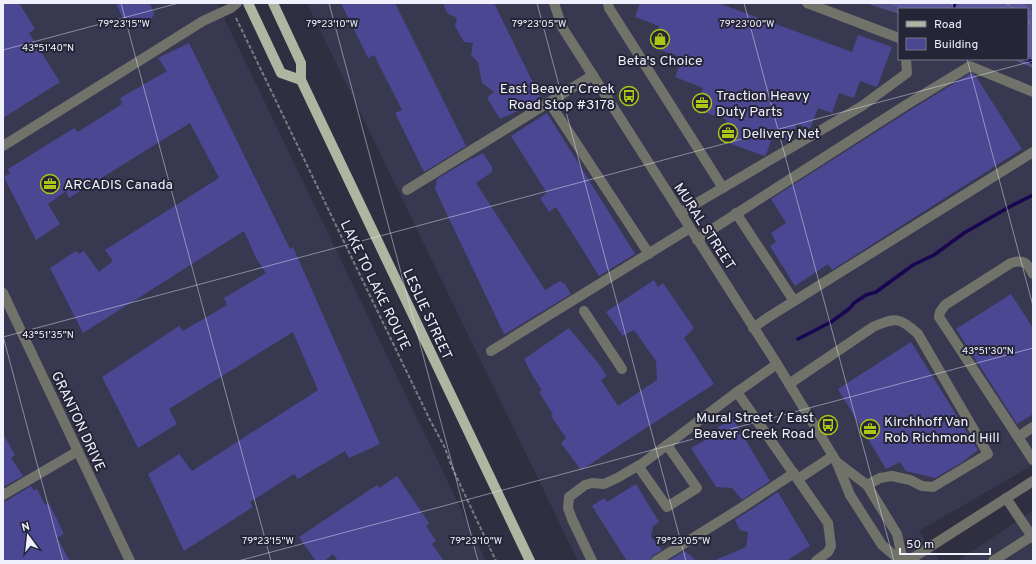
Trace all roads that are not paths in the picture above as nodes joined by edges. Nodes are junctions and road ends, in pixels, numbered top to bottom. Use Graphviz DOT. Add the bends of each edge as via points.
graph roads {
  1 [pos="237,3"];
  2 [pos="248,3"];
  3 [pos="273,3"];
  4 [pos="554,3"];
  5 [pos="608,3"];
  6 [pos="807,3"];
  7 [pos="898,38"];
  8 [pos="906,60"];
  9 [pos="593,75"];
  10 [pos="301,80"];
  11 [pos="1033,92"];
  12 [pos="549,102"];
  13 [pos="3,146"];
  14 [pos="1033,152"];
  15 [pos="723,188"];
  16 [pos="407,190"];
  17 [pos="736,213"];
  18 [pos="680,214"];
  19 [pos="690,228"];
  20 [pos="697,240"];
  21 [pos="649,254"];
  22 [pos="1033,274"];
  23 [pos="3,293"];
  24 [pos="794,301"];
  25 [pos="584,311"];
  26 [pos="753,328"];
  27 [pos="491,352"];
  28 [pos="777,364"];
  29 [pos="622,370"];
  30 [pos="789,384"];
  31 [pos="737,392"];
  32 [pos="1033,427"];
  33 [pos="1018,437"];
  34 [pos="667,445"];
  35 [pos="78,451"];
  36 [pos="835,459"];
  37 [pos="1033,460"];
  38 [pos="638,466"];
  39 [pos="796,476"];
  40 [pos="1033,481"];
  41 [pos="867,485"];
  42 [pos="3,495"];
  43 [pos="1006,498"];
  44 [pos="1032,537"];
  45 [pos="130,561"];
  46 [pos="530,561"];
  47 [pos="592,561"];
  48 [pos="656,561"];
  49 [pos="816,561"];
  50 [pos="902,561"];
  51 [pos="908,561"];
  52 [pos="993,561"];
  1 -- 13 [label="street" via="203,21"];
  2 -- 10 [label="main road" via="281,73"];
  3 -- 10 [label="main road, LESLIE STREET" via="301,63"];
  4 -- 9 [label="street, MURAL STREET" via="562,26"];
  5 -- 15 [label="street"];
  6 -- 7 [label="street"];
  8 -- 15 [label="street" via="907,73 862,106"];
  9 -- 12 [label="street"];
  9 -- 18 [label="street, MURAL STREET"];
  10 -- 46 [label="main road, LESLIE STREET"];
  11 -- 17 [label="street" via="970,66"];
  12 -- 16 [label="street"];
  12 -- 21 [label="street"];
  14 -- 24 [label="street"];
  15 -- 18 [label="street"];
  17 -- 20 [label="street"];
  17 -- 24 [label="street"];
  18 -- 19 [label="street, MURAL STREET"];
  19 -- 20 [label="street, MURAL STREET"];
  19 -- 21 [label="street"];
  20 -- 26 [label="street, MURAL STREET"];
  21 -- 27 [label="street"];
  22 -- 33 [label="street" via="1026,263 1019,260 1011,263 945,305 939,317"];
  23 -- 35 [label="street, GRANTON DRIVE"];
  24 -- 26 [label="street"];
  25 -- 29 [label="street"];
  26 -- 28 [label="street, MURAL STREET"];
  28 -- 30 [label="street, MURAL STREET"];
  28 -- 31 [label="street"];
  30 -- 36 [label="street, MURAL STREET"];
  30 -- 41 [label="street" via="873,326 894,319 908,325 918,334 988,454 933,487 892,476 880,478"];
  31 -- 34 [label="street"];
  31 -- 39 [label="street"];
  32 -- 33 [label="street"];
  33 -- 37 [label="street"];
  34 -- 38 [label="street"];
  34 -- 38 [label="street" via="698,488 667,507"];
  35 -- 42 [label="street"];
  35 -- 45 [label="street, GRANTON DRIVE"];
  36 -- 39 [label="street"];
  36 -- 41 [label="street, MURAL STREET"];
  36 -- 50 [label="street, MURAL STREET" via="850,495 882,545"];
  38 -- 47 [label="street" via="604,484 584,485 569,497 568,508"];
  39 -- 48 [label="street"];
  39 -- 49 [label="street" via="829,527 831,546 828,552"];
  40 -- 43 [label="street"];
  41 -- 50 [label="street, MURAL STREET" via="897,534"];
  43 -- 44 [label="street"];
  43 -- 51 [label="street"];
  44 -- 52 [label="street"];
}
